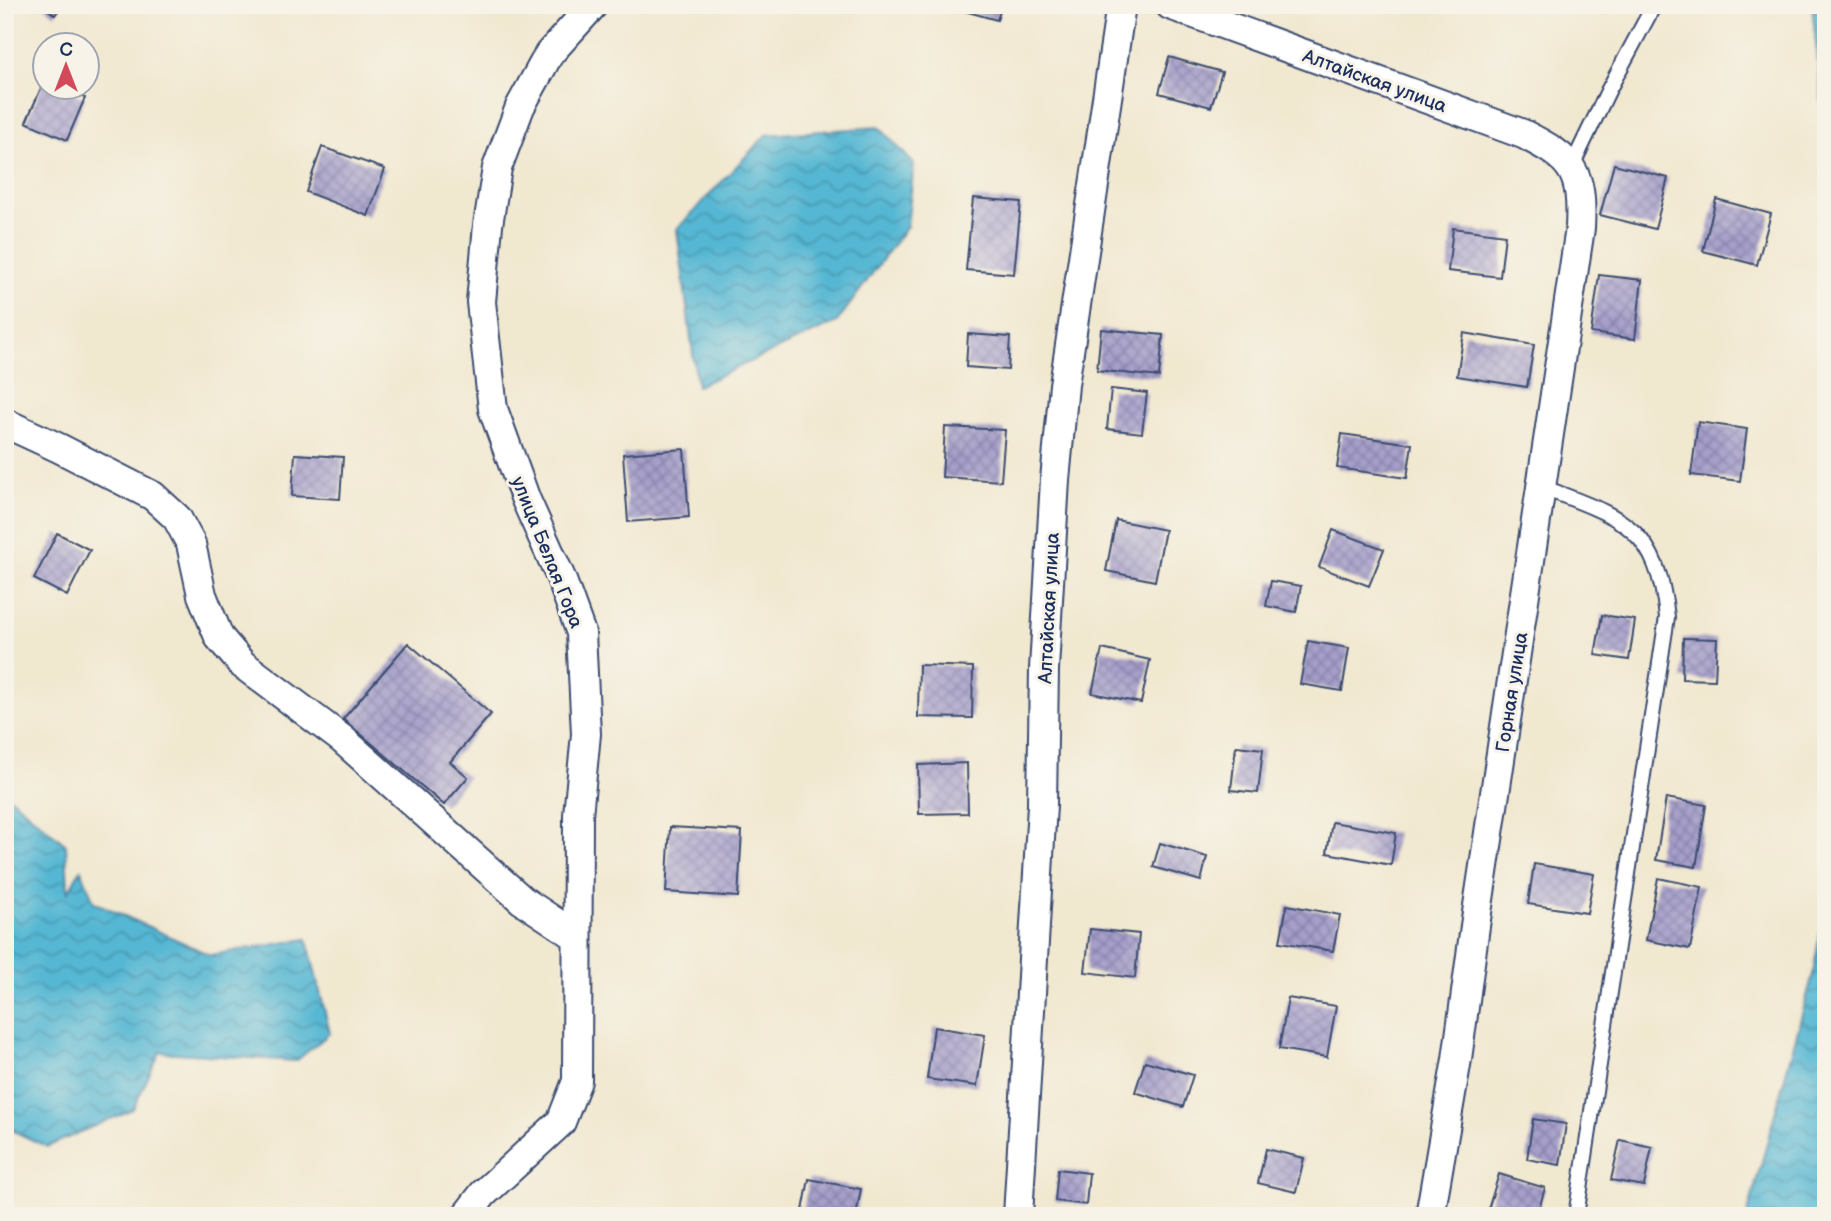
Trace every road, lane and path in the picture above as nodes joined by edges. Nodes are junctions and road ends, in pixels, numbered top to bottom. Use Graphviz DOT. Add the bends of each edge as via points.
graph roads {
  1 [pos="593,5"];
  2 [pos="1121,5"];
  3 [pos="1170,5"];
  4 [pos="1654,5"];
  5 [pos="1571,168"];
  6 [pos="5,424"];
  7 [pos="1542,487"];
  8 [pos="576,936"];
  9 [pos="466,1216"];
  10 [pos="1018,1216"];
  11 [pos="1430,1216"];
  12 [pos="1576,1216"];
  1 -- 8 [label="street, улица Белая Гора" via="549,54 520,107 497,168 481,302 493,410 581,633 586,734 578,815"];
  2 -- 10 [label="street, Алтайская улица" via="1064,385 1055,480"];
  3 -- 5 [label="street, Алтайская улица" via="1523,134 1555,150"];
  4 -- 5 [label="lane"];
  5 -- 7 [label="street, Горная улица" via="1581,196 1580,228"];
  6 -- 8 [label="street" via="153,496 177,518 191,544 202,595 219,637 242,664 342,739 522,900"];
  7 -- 11 [label="street, Горная улица" via="1458,1059"];
  7 -- 12 [label="lane" via="1611,514 1632,529 1658,568 1667,617"];
  8 -- 9 [label="street, улица Белая Гора" via="576,1080 561,1122 483,1194"];
}
